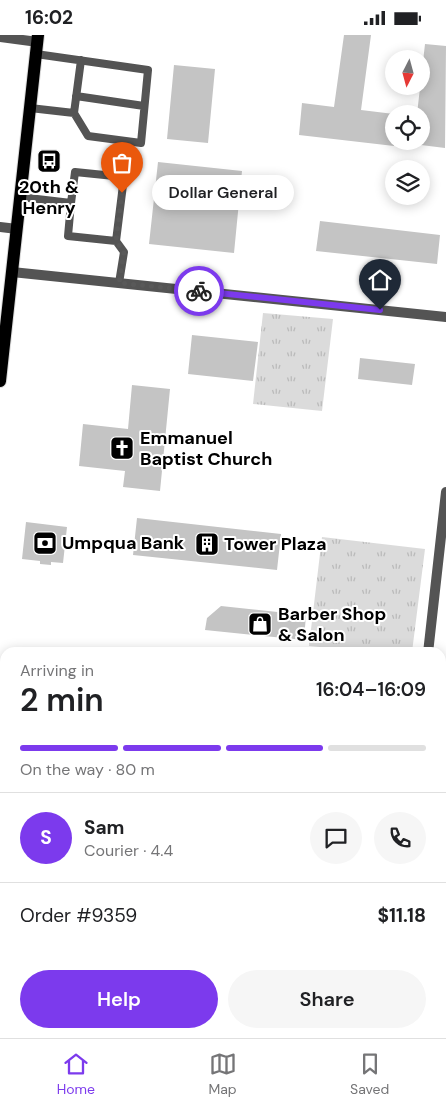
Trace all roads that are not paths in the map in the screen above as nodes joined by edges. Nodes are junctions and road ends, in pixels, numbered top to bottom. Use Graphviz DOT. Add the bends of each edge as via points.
graph roads {
  1 [pos="0,37"];
  2 [pos="37,44"];
  3 [pos="81,60"];
  4 [pos="76,97"];
  5 [pos="144,106"];
  6 [pos="30,109"];
  7 [pos="74,113"];
  8 [pos="20,197"];
  9 [pos="71,203"];
  10 [pos="0,227"];
  11 [pos="17,229"];
  12 [pos="116,241"];
  13 [pos="12,272"];
  14 [pos="119,283"];
  15 [pos="446,317"];
  16 [pos="0,381"];
  17 [pos="446,492"];
  18 [pos="429,647"];
  1 -- 2 [label="street"];
  2 -- 3 [label="lane"];
  2 -- 6 [label="main road"];
  3 -- 4 [label="lane"];
  3 -- 5 [label="lane" via="148,70"];
  4 -- 5 [label="lane"];
  4 -- 7 [label="lane"];
  5 -- 7 [label="lane" via="140,143 88,136"];
  6 -- 7 [label="lane"];
  6 -- 8 [label="main road"];
  8 -- 9 [label="lane"];
  8 -- 11 [label="main road"];
  9 -- 12 [label="lane" via="68,236"];
  9 -- 12 [label="lane" via="75,172 124,177"];
  10 -- 11 [label="street"];
  11 -- 13 [label="main road"];
  12 -- 14 [label="lane" via="124,252"];
  13 -- 14 [label="street"];
  13 -- 16 [label="main road"];
  14 -- 15 [label="street"];
  17 -- 18 [label="street"];
}
